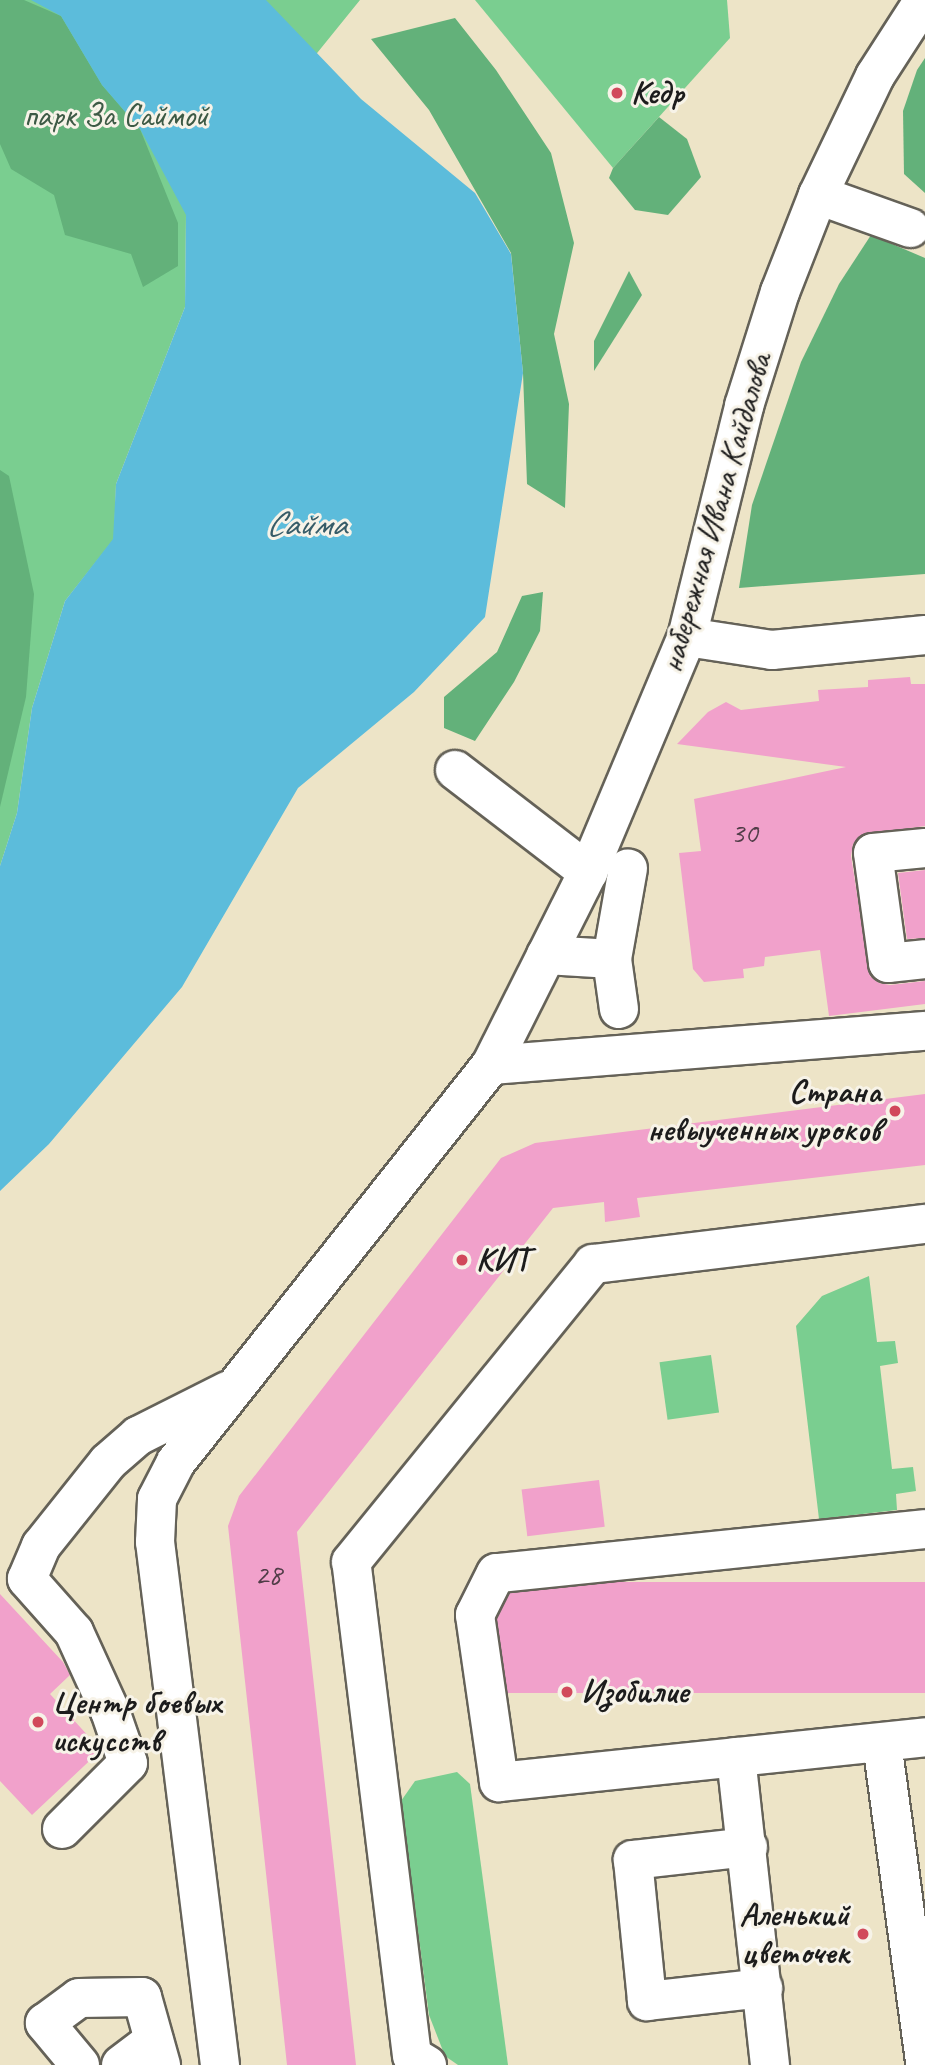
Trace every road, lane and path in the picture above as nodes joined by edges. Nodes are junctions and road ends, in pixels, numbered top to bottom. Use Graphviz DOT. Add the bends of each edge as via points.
graph roads {
  1 [pos="924,0"];
  2 [pos="818,195"];
  3 [pos="910,228"];
  4 [pos="925,635"];
  5 [pos="687,637"];
  6 [pos="456,770"];
  7 [pos="925,848"];
  8 [pos="628,868"];
  9 [pos="588,872"];
  10 [pos="546,955"];
  11 [pos="612,959"];
  12 [pos="925,959"];
  13 [pos="618,1009"];
  14 [pos="925,1031"];
  15 [pos="491,1065"];
  16 [pos="925,1224"];
  17 [pos="235,1387"];
  18 [pos="925,1529"];
  19 [pos="925,1737"];
  20 [pos="882,1743"];
  21 [pos="736,1757"];
  22 [pos="909,1821"];
  23 [pos="62,1829"];
  24 [pos="748,1847"];
  25 [pos="763,1988"];
  26 [pos="158,2052"];
  27 [pos="925,2063"];
  28 [pos="80,2065"];
  29 [pos="121,2065"];
  30 [pos="220,2065"];
  31 [pos="427,2065"];
  32 [pos="770,2065"];
  1 -- 2 [label="street, набережная Ивана Кайдалова" via="875,76"];
  2 -- 3 [label="street"];
  2 -- 5 [label="street, набережная Ивана Кайдалова" via="780,292 744,406"];
  4 -- 5 [label="street" via="772,649"];
  5 -- 9 [label="street, набережная Ивана Кайдалова"];
  6 -- 9 [label="street"];
  7 -- 12 [label="street" via="873,853 888,963"];
  8 -- 11 [label="street"];
  9 -- 10 [label="street, набережная Ивана Кайдалова"];
  10 -- 11 [label="street"];
  10 -- 15 [label="street, набережная Ивана Кайдалова"];
  11 -- 13 [label="street"];
  14 -- 15 [label="street"];
  15 -- 17 [label="street, набережная Ивана Кайдалова"];
  16 -- 31 [label="street" via="593,1264 351,1562 412,2056"];
  17 -- 23 [label="street" via="138,1436 108,1462 41,1546 27,1579 74,1632 128,1763"];
  17 -- 30 [label="street" via="176,1462 157,1499 155,1542"];
  18 -- 21 [label="street" via="496,1573 475,1615 499,1782"];
  19 -- 20 [label="street"];
  20 -- 21 [label="street"];
  20 -- 22 [label="street"];
  21 -- 24 [label="street"];
  22 -- 27 [label="street"];
  24 -- 25 [label="street"];
  24 -- 25 [label="street" via="633,1860 646,1990 648,2001"];
  25 -- 32 [label="street"];
  26 -- 28 [label="street" via="142,1997 79,1998 45,2023"];
  26 -- 29 [label="street"];
}
